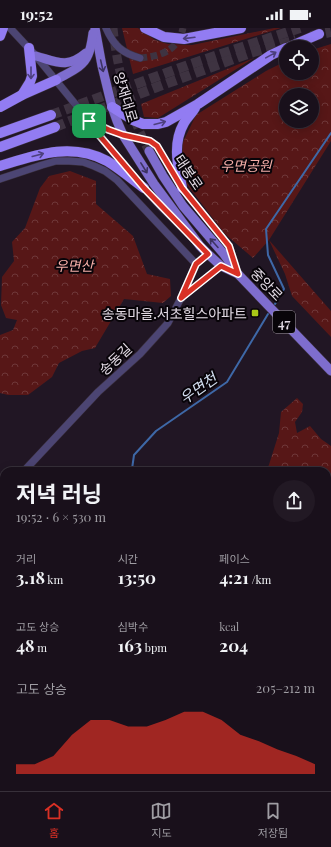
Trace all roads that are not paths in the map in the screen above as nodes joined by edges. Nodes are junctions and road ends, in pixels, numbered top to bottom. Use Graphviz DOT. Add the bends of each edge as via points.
graph roads {
  1 [pos="3,28"];
  2 [pos="10,28"];
  3 [pos="95,28"];
  4 [pos="106,28"];
  5 [pos="145,28"];
  6 [pos="241,28"];
  7 [pos="319,34"];
  8 [pos="0,36"];
  9 [pos="305,40"];
  10 [pos="90,50"];
  11 [pos="279,51"];
  12 [pos="32,52"];
  13 [pos="140,58"];
  14 [pos="56,80"];
  15 [pos="22,95"];
  16 [pos="198,104"];
  17 [pos="0,107"];
  18 [pos="112,107"];
  19 [pos="51,115"];
  20 [pos="89,121"];
  21 [pos="55,127"];
  22 [pos="0,133"];
  23 [pos="123,135"];
  24 [pos="0,147"];
  25 [pos="149,151"];
  26 [pos="0,166"];
  27 [pos="0,179"];
  28 [pos="144,188"];
  29 [pos="182,188"];
  30 [pos="200,246"];
  31 [pos="208,254"];
  32 [pos="196,264"];
  33 [pos="221,266"];
  34 [pos="238,274"];
  35 [pos="181,298"];
  36 [pos="331,371"];
  37 [pos="28,467"];
  1 -- 8 [label="highway"];
  2 -- 12 [label="street, 태봉로"];
  3 -- 10 [label="main road"];
  3 -- 18 [label="main road, 양재대로 / 47, one-way"];
  4 -- 13 [label="street" via="120,49"];
  6 -- 5 [label="highway, one-way" via="184,39 164,37"];
  7 -- 9 [label="highway"];
  10 -- 12 [label="main road" via="80,59 67,63 55,62"];
  10 -- 14 [label="main road" via="82,64"];
  16 -- 11 [label="highway, one-way"];
  12 -- 14 [label="street, 태봉로"];
  12 -- 15 [label="highway, one-way" via="32,76"];
  14 -- 15 [label="highway"];
  14 -- 20 [label="street, 태봉로"];
  15 -- 17 [label="highway"];
  18 -- 16 [label="highway, one-way" via="138,123 152,125 166,122"];
  16 -- 29 [label="highway" via="184,122 176,144"];
  18 -- 23 [label="main road, 양재대로 / 47"];
  19 -- 22 [label="highway"];
  20 -- 23 [label="street, 태봉로"];
  20 -- 28 [label="street, 태봉로"];
  21 -- 24 [label="highway"];
  23 -- 29 [label="street, 태봉로" via="150,141 157,146"];
  23 -- 30 [label="main road, 양재대로 / 47, one-way" via="154,184"];
  34 -- 25 [label="main road, 중앙로 / 47, one-way" via="183,206"];
  26 -- 28 [label="highway, one-way" via="47,153 78,152 106,161"];
  27 -- 32 [label="street" via="56,161 83,162 94,166 118,180"];
  28 -- 30 [label="street, 태봉로"];
  29 -- 34 [label="street, 태봉로" via="229,246"];
  30 -- 31 [label="main road, 양재대로 / 47"];
  31 -- 32 [label="street"];
  31 -- 33 [label="main road, 양재대로 / 47"];
  32 -- 35 [label="street"];
  33 -- 34 [label="main road, 양재대로 / 47"];
  33 -- 35 [label="street, 송동길"];
  34 -- 36 [label="main road, 중앙로 / 47"];
  35 -- 37 [label="street, 송동길" via="168,323 140,354 98,392"];
}
